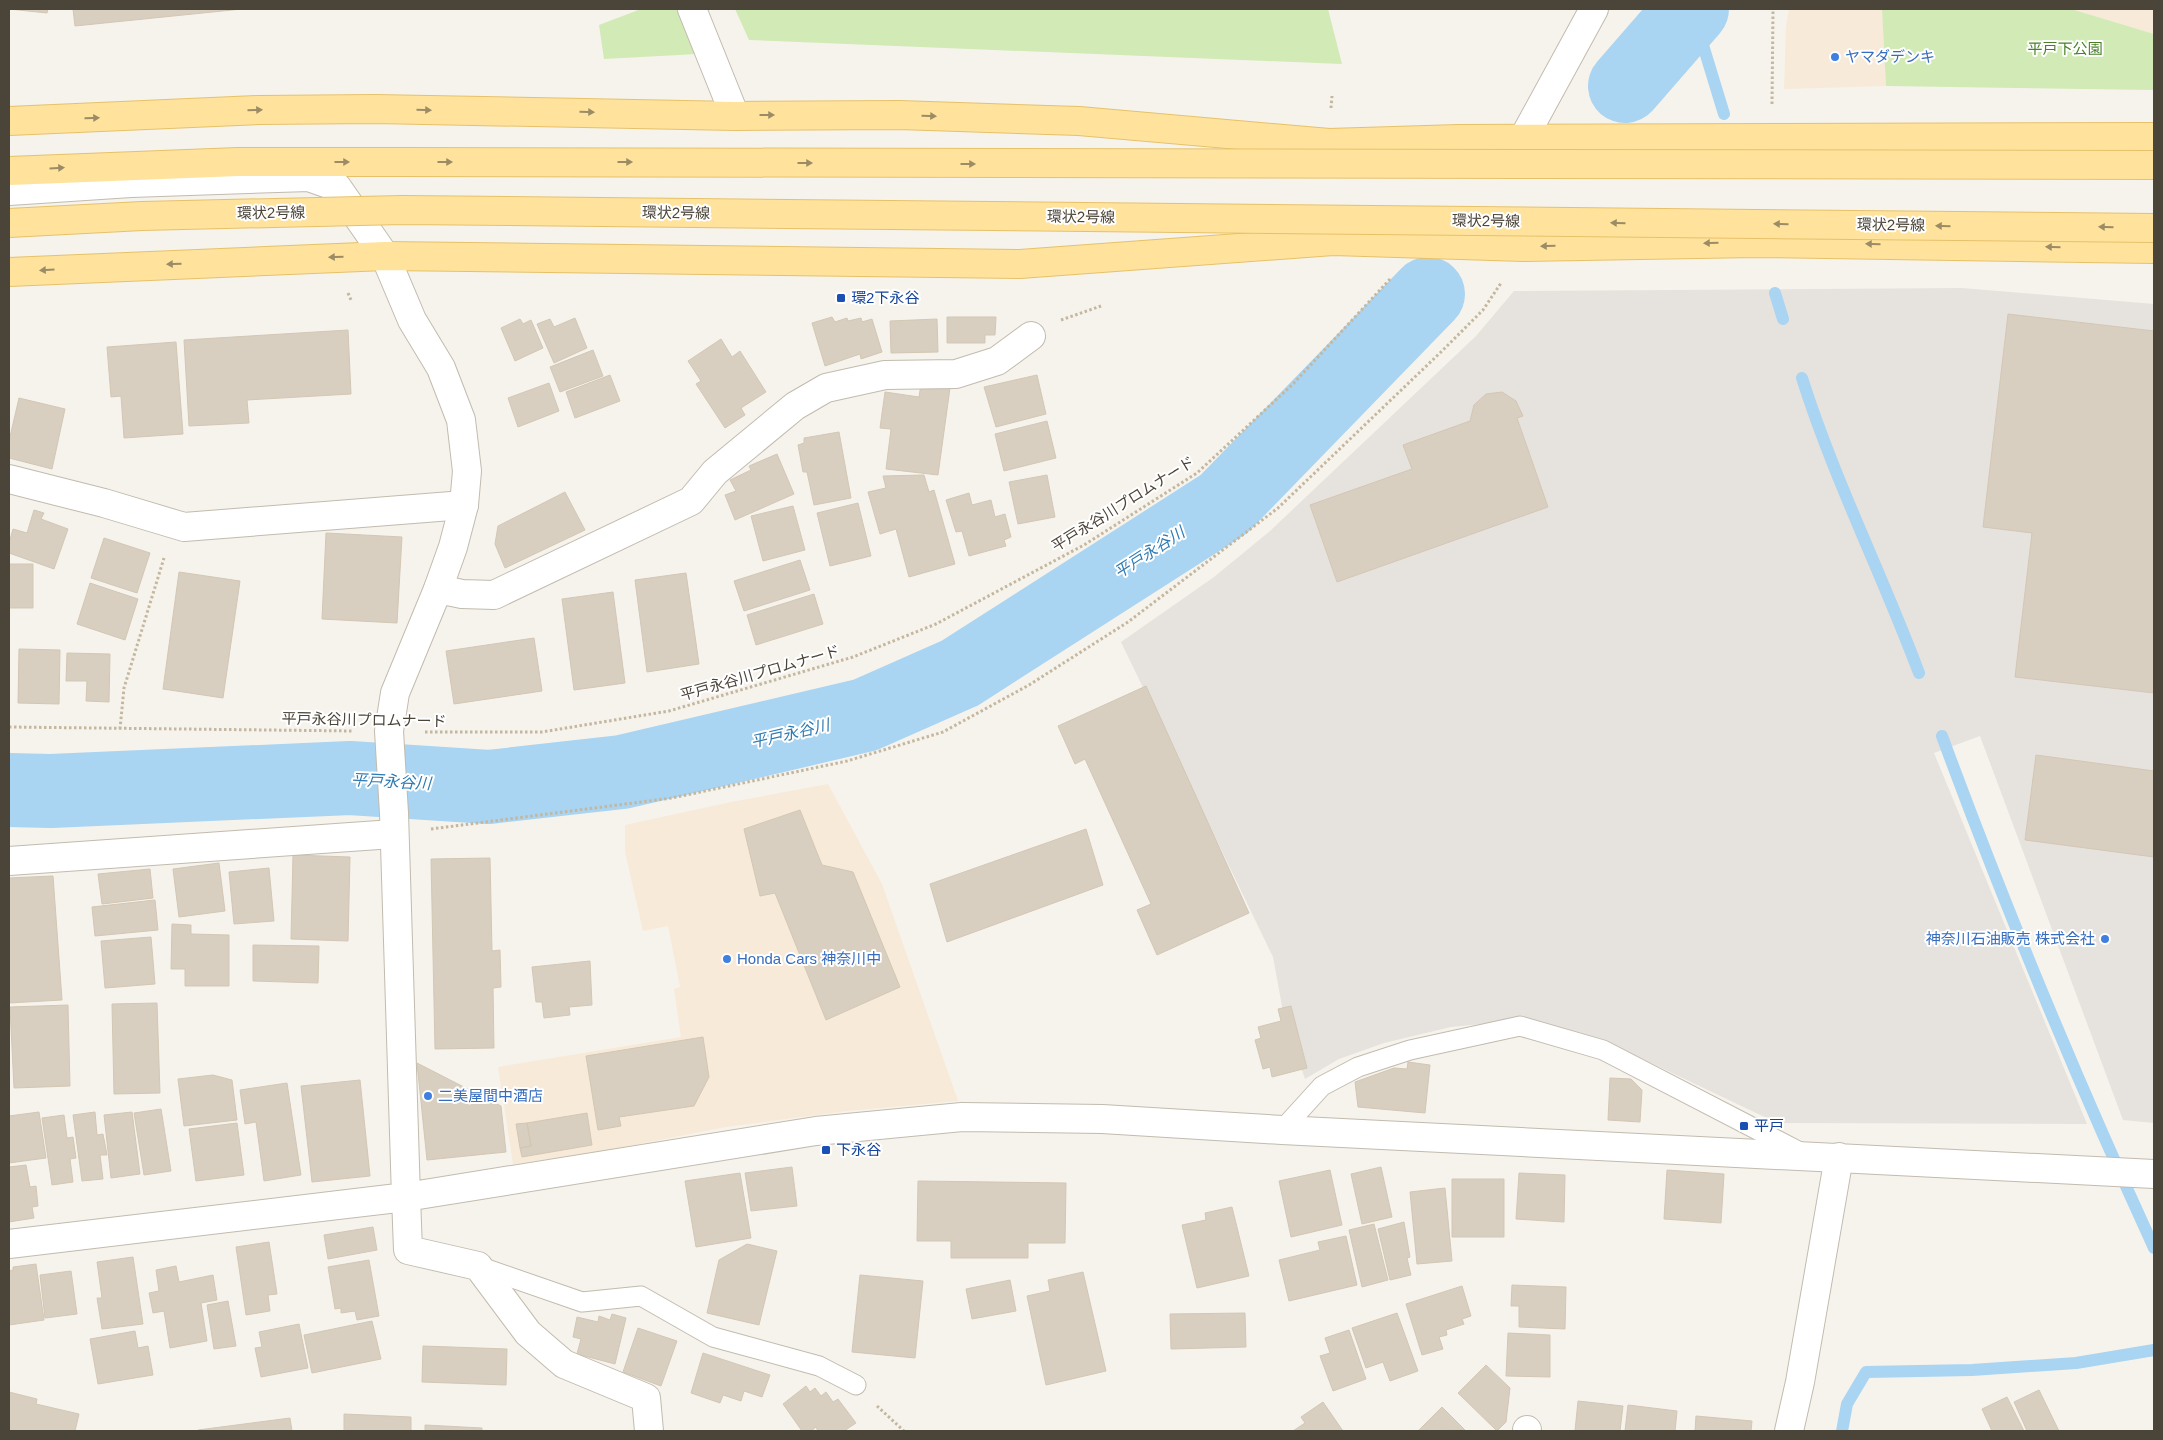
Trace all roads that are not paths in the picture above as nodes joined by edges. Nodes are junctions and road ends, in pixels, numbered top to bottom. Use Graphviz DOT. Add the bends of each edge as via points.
graph roads {
  1 [pos="692,9"];
  2 [pos="1594,9"];
  3 [pos="735,116"];
  4 [pos="9,121"];
  5 [pos="2154,137"];
  6 [pos="1523,139"];
  7 [pos="2154,165"];
  8 [pos="9,171"];
  9 [pos="9,191"];
  10 [pos="9,223"];
  11 [pos="2154,228"];
  12 [pos="2154,249"];
  13 [pos="385,256"];
  14 [pos="9,272"];
  15 [pos="1031,336"];
  16 [pos="9,479"];
  17 [pos="464,504"];
  18 [pos="438,589"];
  19 [pos="393,823"];
  20 [pos="9,861"];
  21 [pos="1282,1130"];
  22 [pos="1807,1156"];
  23 [pos="1839,1158"];
  24 [pos="2154,1174"];
  25 [pos="406,1197"];
  26 [pos="9,1244"];
  27 [pos="478,1266"];
  28 [pos="856,1385"];
  29 [pos="649,1431"];
  30 [pos="1789,1431"];
  1 -- 3 [label="street"];
  2 -- 6 [label="street"];
  4 -- 3 [label="main road, one-way" via="259,110 375,109"];
  3 -- 6 [label="main road, one-way" via="899,115 1078,121 1329,143"];
  5 -- 6 [label="main road"];
  8 -- 7 [label="main road, one-way, bridge" via="238,162"];
  9 -- 13 [label="street" via="309,177 337,187"];
  11 -- 10 [label="main road, 環状2号線, one-way, bridge" via="402,210 142,216"];
  12 -- 13 [label="main road, one-way" via="1756,242 1524,247 1333,241 1020,264"];
  13 -- 14 [label="main road, one-way"];
  13 -- 17 [label="street" via="412,320 441,368 461,420 467,472"];
  15 -- 18 [label="street" via="997,360 956,374 885,375 826,388 795,406 715,472 691,501 494,595"];
  16 -- 17 [label="street" via="184,527"];
  17 -- 18 [label="street"];
  18 -- 19 [label="street" via="394,693 389,741"];
  19 -- 20 [label="street"];
  19 -- 25 [label="street"];
  21 -- 22 [label="street"];
  21 -- 22 [label="lane" via="1322,1086 1358,1067 1410,1050 1520,1026 1604,1050"];
  21 -- 25 [label="street" via="1102,1119 962,1117 816,1131"];
  22 -- 23 [label="street"];
  23 -- 24 [label="street"];
  23 -- 30 [label="street"];
  25 -- 26 [label="street"];
  25 -- 27 [label="street" via="408,1250"];
  27 -- 28 [label="lane" via="582,1302 641,1296 713,1337 819,1366"];
  27 -- 29 [label="street" via="528,1334 564,1364 646,1398"];
}
